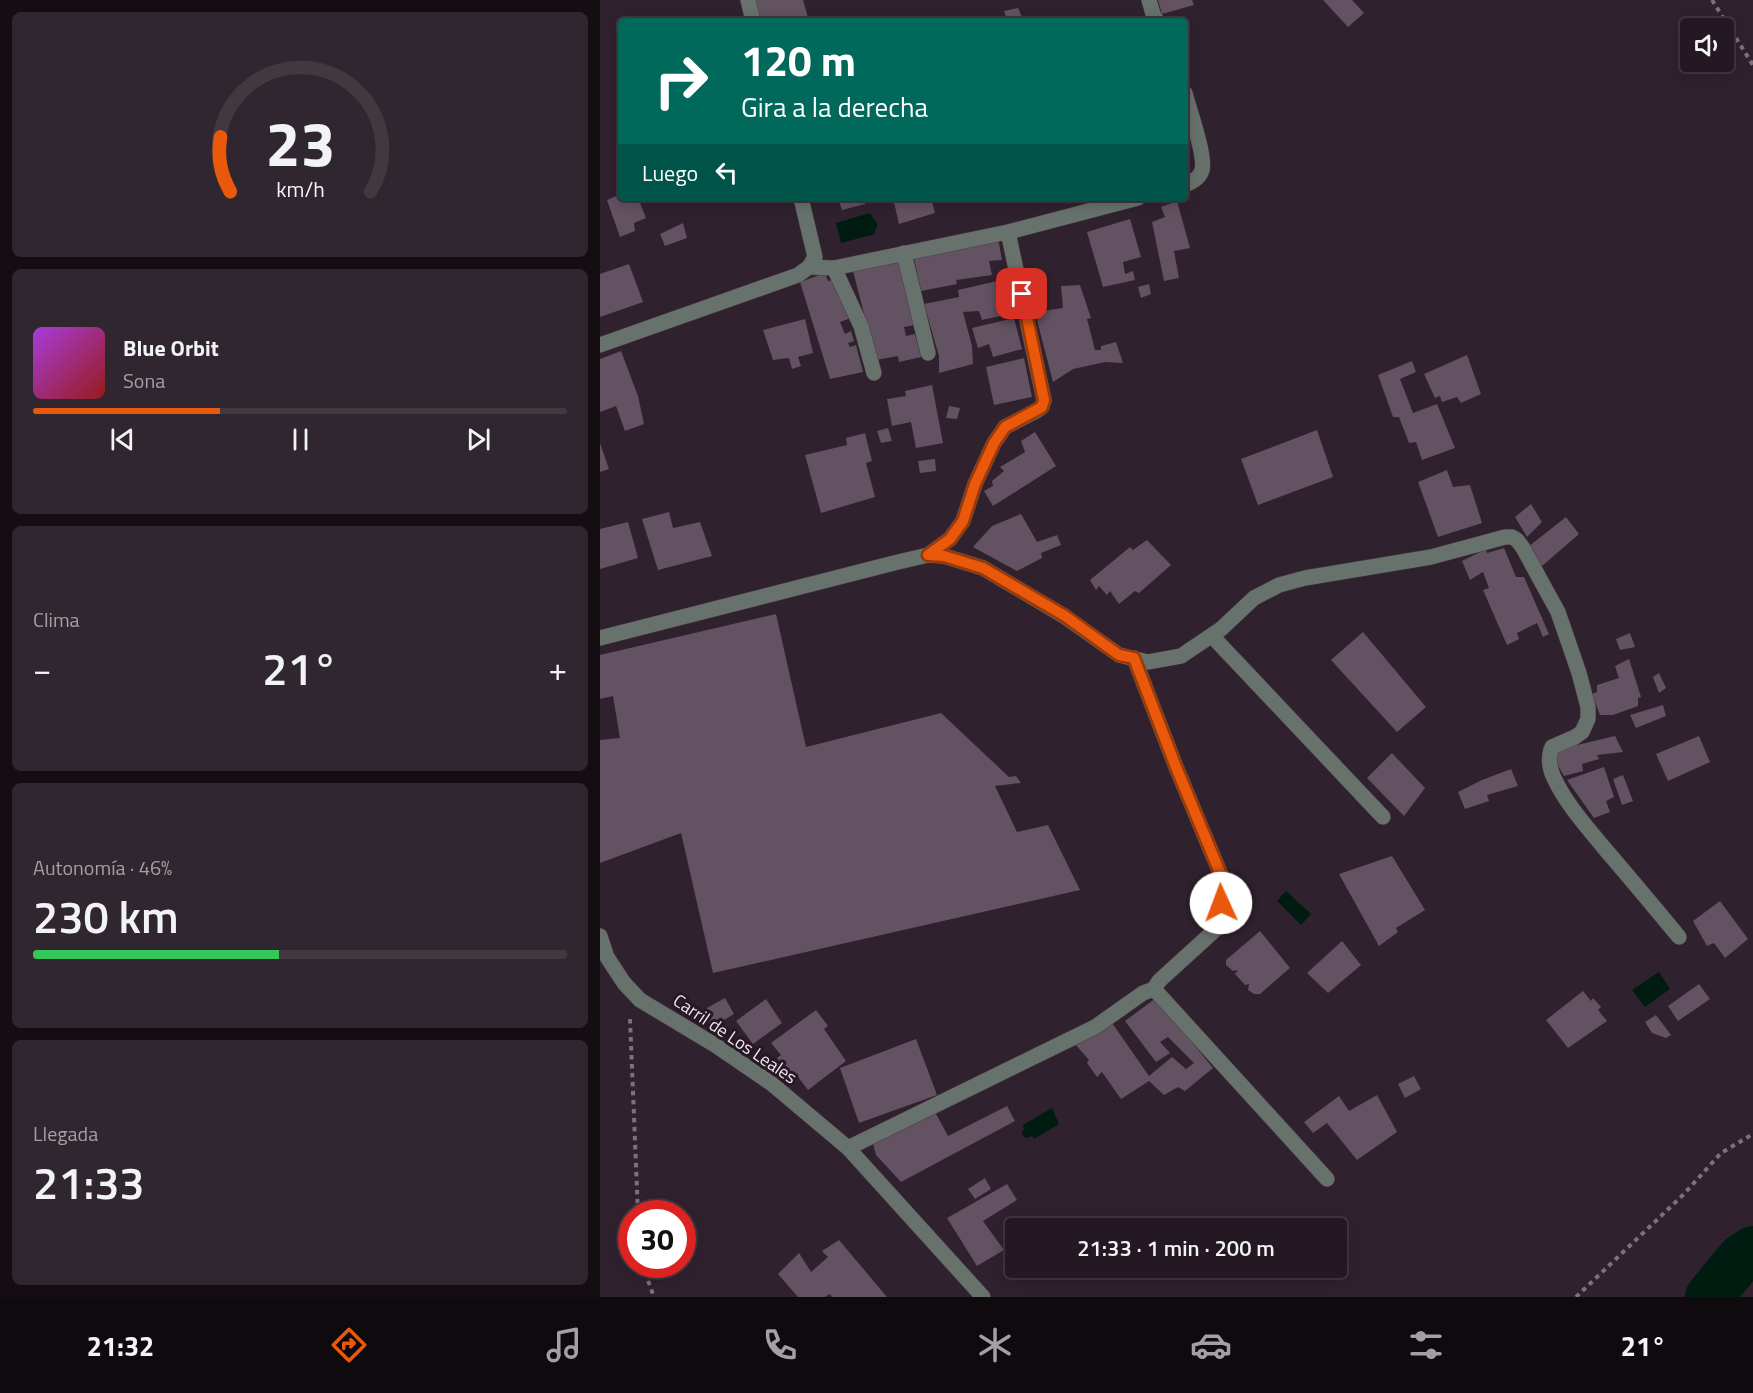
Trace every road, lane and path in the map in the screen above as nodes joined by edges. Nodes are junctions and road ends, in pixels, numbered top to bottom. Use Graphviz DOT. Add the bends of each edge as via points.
graph roads {
  1 [pos="748,0"];
  2 [pos="1149,0"];
  3 [pos="1712,0"];
  4 [pos="752,18"];
  5 [pos="1155,18"];
  6 [pos="1753,65"];
  7 [pos="1188,104"];
  8 [pos="1188,184"];
  9 [pos="802,201"];
  10 [pos="1127,201"];
  11 [pos="1008,232"];
  12 [pos="904,253"];
  13 [pos="809,267"];
  14 [pos="834,268"];
  15 [pos="600,345"];
  16 [pos="928,353"];
  17 [pos="874,373"];
  18 [pos="928,555"];
  19 [pos="1212,636"];
  20 [pos="600,638"];
  21 [pos="1134,658"];
  22 [pos="1383,817"];
  23 [pos="600,936"];
  24 [pos="1679,937"];
  25 [pos="604,958"];
  26 [pos="629,988"];
  27 [pos="1154,989"];
  28 [pos="1753,1134"];
  29 [pos="848,1148"];
  30 [pos="1327,1179"];
  31 [pos="637,1200"];
  32 [pos="647,1278"];
  33 [pos="654,1297"];
  34 [pos="983,1297"];
  35 [pos="1576,1297"];
  1 -- 4 [label="street"];
  2 -- 5 [label="street"];
  3 -- 6 [label="path"];
  7 -- 8 [label="street" via="1203,169"];
  9 -- 13 [label="street" via="815,257"];
  10 -- 11 [label="street"];
  11 -- 12 [label="street"];
  11 -- 18 [label="street" via="1044,400 1042,407 1005,427 975,484 963,521 950,539"];
  12 -- 14 [label="street"];
  12 -- 16 [label="street"];
  13 -- 14 [label="street"];
  13 -- 15 [label="street" via="798,275"];
  14 -- 17 [label="street" via="861,326"];
  18 -- 20 [label="street"];
  18 -- 21 [label="street" via="983,568 1065,616 1119,655"];
  19 -- 21 [label="street" via="1181,656 1148,662"];
  19 -- 22 [label="street"];
  19 -- 24 [label="street" via="1254,598 1279,585 1431,557 1505,537 1517,540 1558,612 1588,706 1582,732 1552,747 1552,775 1584,823"];
  21 -- 27 [label="street" via="1221,875 1221,903 1215,930"];
  23 -- 25 [label="street, Carril de Los Leales"];
  25 -- 26 [label="street, Carril de Los Leales"];
  26 -- 29 [label="street, Carril de Los Leales" via="640,1000 772,1083"];
  26 -- 31 [label="path"];
  27 -- 29 [label="street" via="1095,1027"];
  27 -- 30 [label="street"];
  28 -- 35 [label="path" via="1721,1153 1684,1194"];
  29 -- 34 [label="street, Carril de Los Leales"];
  32 -- 33 [label="path"];
}
